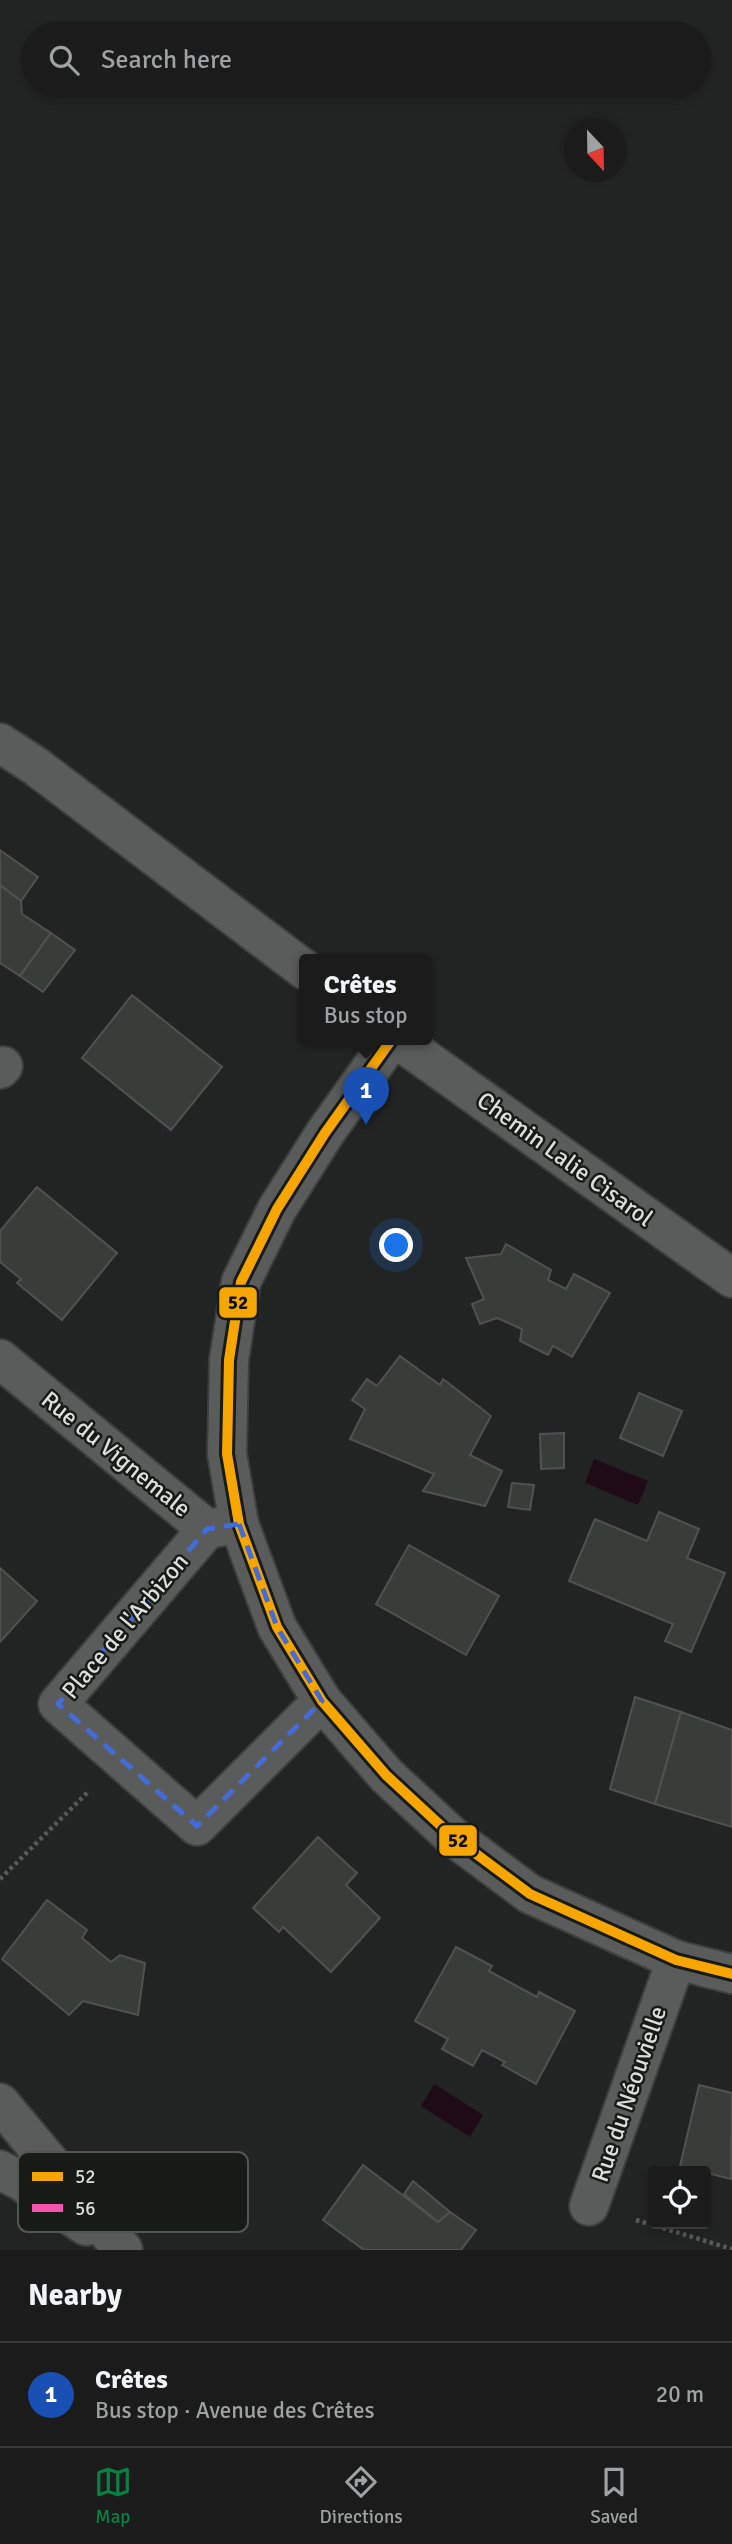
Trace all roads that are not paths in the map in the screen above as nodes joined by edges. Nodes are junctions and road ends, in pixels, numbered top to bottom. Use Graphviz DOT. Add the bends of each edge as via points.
graph roads {
  1 [pos="0,743"];
  2 [pos="299,965"];
  3 [pos="388,1045"];
  4 [pos="405,1045"];
  5 [pos="732,1278"];
  6 [pos="0,1359"];
  7 [pos="223,1526"];
  8 [pos="322,1701"];
  9 [pos="676,1960"];
  10 [pos="732,1974"];
  11 [pos="0,2103"];
  12 [pos="40,2152"];
  13 [pos="0,2170"];
  14 [pos="18,2179"];
  15 [pos="589,2206"];
  16 [pos="95,2232"];
  17 [pos="106,2232"];
  18 [pos="121,2250"];
  1 -- 2 [label="street"];
  3 -- 7 [label="street" via="284,1198 241,1282 229,1360"];
  4 -- 5 [label="street, Chemin Lalie Cisarol"];
  6 -- 7 [label="street, Rue du Vignemale"];
  7 -- 8 [label="street"];
  7 -- 8 [label="street, Place de l'Arbizon" via="58,1704 197,1826"];
  8 -- 9 [label="street" via="386,1774 452,1836 530,1894"];
  9 -- 10 [label="street"];
  9 -- 15 [label="street, Rue du Néouvielle"];
  11 -- 12 [label="street"];
  13 -- 14 [label="street"];
  16 -- 18 [label="street"];
  17 -- 18 [label="street"];
}
